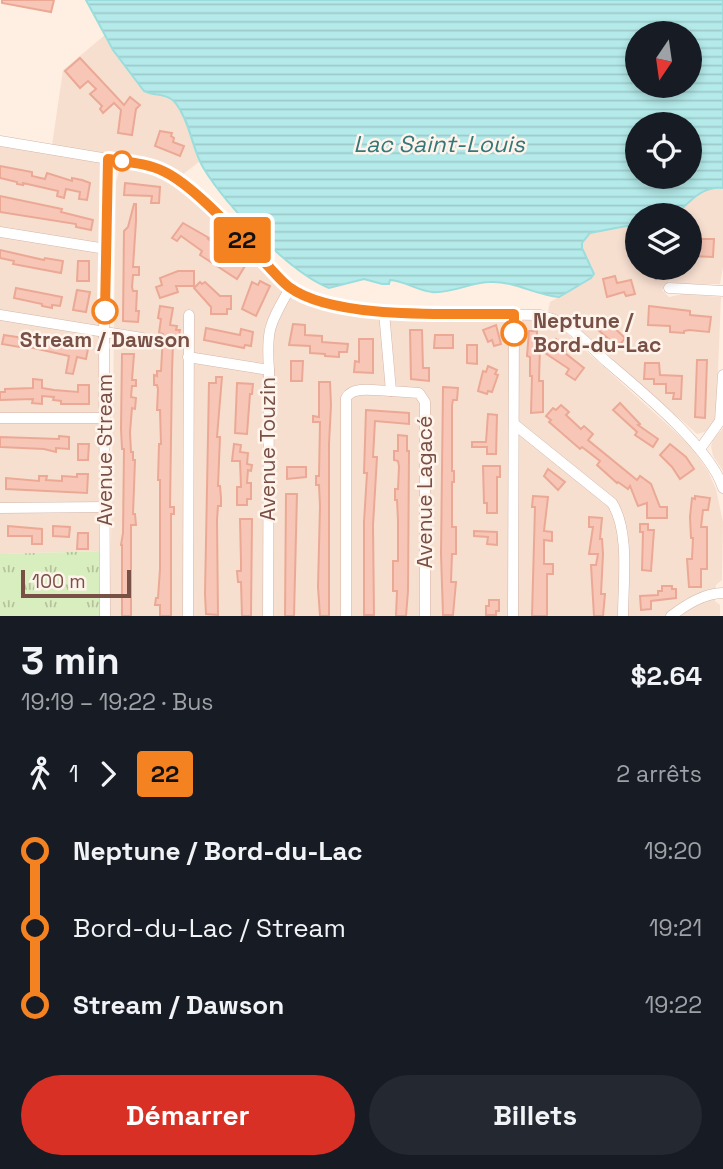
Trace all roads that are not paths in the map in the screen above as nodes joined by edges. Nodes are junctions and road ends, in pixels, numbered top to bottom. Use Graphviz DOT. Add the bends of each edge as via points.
graph roads {
  1 [pos="0,141"];
  2 [pos="108,159"];
  3 [pos="0,232"];
  4 [pos="106,249"];
  5 [pos="290,288"];
  6 [pos="670,288"];
  7 [pos="723,291"];
  8 [pos="384,312"];
  9 [pos="514,314"];
  10 [pos="0,315"];
  11 [pos="189,315"];
  12 [pos="104,331"];
  13 [pos="142,338"];
  14 [pos="188,357"];
  15 [pos="269,370"];
  16 [pos="723,375"];
  17 [pos="391,391"];
  18 [pos="0,418"];
  19 [pos="105,418"];
  20 [pos="514,424"];
  21 [pos="700,449"];
  22 [pos="723,488"];
  23 [pos="0,508"];
  24 [pos="105,508"];
  25 [pos="723,593"];
  26 [pos="105,616"];
  27 [pos="188,616"];
  28 [pos="268,616"];
  29 [pos="346,616"];
  30 [pos="425,616"];
  31 [pos="513,616"];
  32 [pos="623,616"];
  33 [pos="671,616"];
  1 -- 2 [label="street"];
  2 -- 4 [label="street, Avenue Stream"];
  2 -- 5 [label="street" via="150,166 183,184"];
  3 -- 4 [label="street"];
  4 -- 12 [label="street, Avenue Stream"];
  5 -- 8 [label="street" via="336,307"];
  5 -- 15 [label="street, Avenue Touzin" via="270,324"];
  6 -- 7 [label="street"];
  8 -- 9 [label="street"];
  8 -- 17 [label="street"];
  9 -- 20 [label="street"];
  9 -- 21 [label="street" via="540,315 567,327"];
  10 -- 12 [label="street"];
  11 -- 14 [label="street"];
  12 -- 13 [label="street"];
  12 -- 19 [label="street, Avenue Stream"];
  14 -- 15 [label="street"];
  14 -- 27 [label="street"];
  15 -- 28 [label="street, Avenue Touzin"];
  16 -- 21 [label="street" via="720,421"];
  17 -- 29 [label="street" via="355,390 346,398"];
  17 -- 30 [label="street, Avenue Lagacé" via="419,393 425,402"];
  18 -- 19 [label="street"];
  19 -- 24 [label="street, Avenue Stream"];
  20 -- 31 [label="street"];
  20 -- 32 [label="street" via="612,503 620,515"];
  21 -- 22 [label="street"];
  23 -- 24 [label="street"];
  24 -- 26 [label="street, Avenue Stream"];
  25 -- 33 [label="street" via="698,600"];
}
